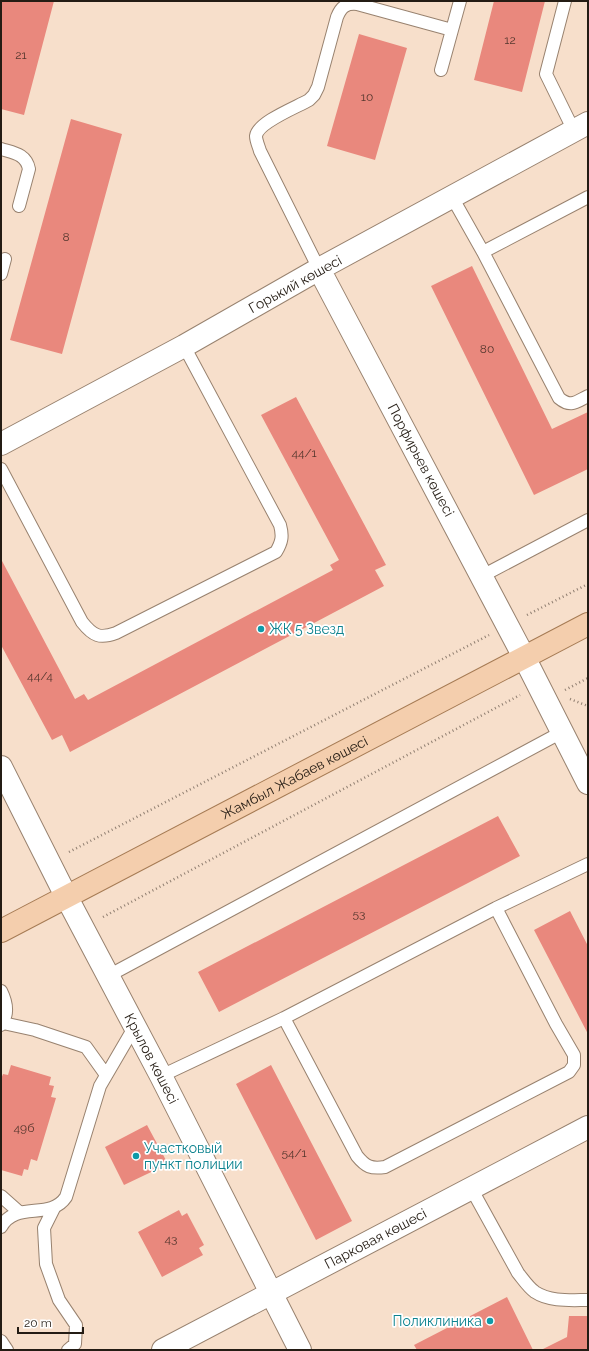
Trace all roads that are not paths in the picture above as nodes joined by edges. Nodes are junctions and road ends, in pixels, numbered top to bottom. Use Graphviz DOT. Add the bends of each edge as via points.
graph roads {
  1 [pos="460,1"];
  2 [pos="565,1"];
  3 [pos="452,30"];
  4 [pos="441,70"];
  5 [pos="581,127"];
  6 [pos="1,149"];
  7 [pos="588,197"];
  8 [pos="452,198"];
  9 [pos="19,206"];
  10 [pos="483,252"];
  11 [pos="6,259"];
  12 [pos="319,269"];
  13 [pos="1,274"];
  14 [pos="184,346"];
  15 [pos="588,396"];
  16 [pos="1,444"];
  17 [pos="1,469"];
  18 [pos="588,520"];
  19 [pos="482,576"];
  20 [pos="588,624"];
  21 [pos="524,657"];
  22 [pos="562,732"];
  23 [pos="1,767"];
  24 [pos="588,783"];
  25 [pos="588,864"];
  26 [pos="67,898"];
  27 [pos="496,908"];
  28 [pos="1,931"];
  29 [pos="108,976"];
  30 [pos="1,991"];
  31 [pos="284,1018"];
  32 [pos="2,1024"];
  33 [pos="135,1026"];
  34 [pos="106,1075"];
  35 [pos="161,1076"];
  36 [pos="588,1127"];
  37 [pos="471,1188"];
  38 [pos="1,1196"];
  39 [pos="54,1208"];
  40 [pos="19,1212"];
  41 [pos="1,1227"];
  42 [pos="270,1293"];
  43 [pos="588,1300"];
  44 [pos="1,1341"];
  45 [pos="7,1350"];
  46 [pos="68,1350"];
  47 [pos="163,1350"];
  48 [pos="300,1350"];
  1 -- 3 [label="lane"];
  2 -- 5 [label="lane" via="546,74"];
  3 -- 4 [label="lane"];
  3 -- 12 [label="lane, Порфирьев көшесі" via="357,4 345,5 337,17 314,95 262,126 258,131 256,136 260,151"];
  5 -- 8 [label="street, Горький көшесі"];
  6 -- 9 [label="lane" via="19,154 28,163 29,169"];
  7 -- 10 [label="lane"];
  8 -- 10 [label="lane"];
  8 -- 12 [label="street, Горький көшесі"];
  10 -- 15 [label="lane" via="559,398 565,403 572,404"];
  11 -- 13 [label="lane"];
  12 -- 14 [label="street, Горький көшесі"];
  12 -- 19 [label="street, Порфирьев көшесі"];
  14 -- 16 [label="street, Горький көшесі"];
  14 -- 17 [label="lane" via="280,525 283,534 281,545 276,552 116,633 97,635 88,630 82,622"];
  18 -- 19 [label="lane"];
  19 -- 21 [label="street, Порфирьев көшесі"];
  20 -- 21 [label="main road, Жамбыл Жабаев көшесі"];
  21 -- 22 [label="street, Порфирьев көшесі"];
  21 -- 26 [label="main road, Жамбыл Жабаев көшесі"];
  22 -- 24 [label="street, Порфирьев көшесі"];
  22 -- 29 [label="lane"];
  23 -- 26 [label="street, Крылов көшесі"];
  25 -- 27 [label="lane"];
  26 -- 28 [label="main road, Жамбыл Жабаев көшесі"];
  26 -- 29 [label="street, Крылов көшесі"];
  27 -- 31 [label="lane"];
  27 -- 31 [label="lane" via="574,1054 574,1065 569,1072 385,1167 374,1168 364,1164 357,1156"];
  29 -- 33 [label="street, Крылов көшесі"];
  30 -- 32 [label="lane" via="7,1007 7,1016"];
  31 -- 35 [label="lane"];
  32 -- 34 [label="lane" via="35,1030 86,1047"];
  33 -- 34 [label="lane"];
  33 -- 35 [label="street, Крылов көшесі"];
  34 -- 39 [label="lane" via="100,1086 66,1197 62,1204"];
  35 -- 42 [label="street, Крылов көшесі"];
  36 -- 37 [label="street, Парковая көшесі"];
  37 -- 42 [label="street, Парковая көшесі"];
  37 -- 43 [label="lane" via="518,1272 535,1292 560,1299"];
  38 -- 40 [label="lane"];
  39 -- 40 [label="lane"];
  39 -- 46 [label="lane" via="44,1228 46,1264 59,1300 76,1326 75,1344"];
  40 -- 41 [label="lane" via="5,1220"];
  42 -- 47 [label="street, Парковая көшесі"];
  42 -- 48 [label="street, Крылов көшесі"];
  44 -- 45 [label="lane"];
}
